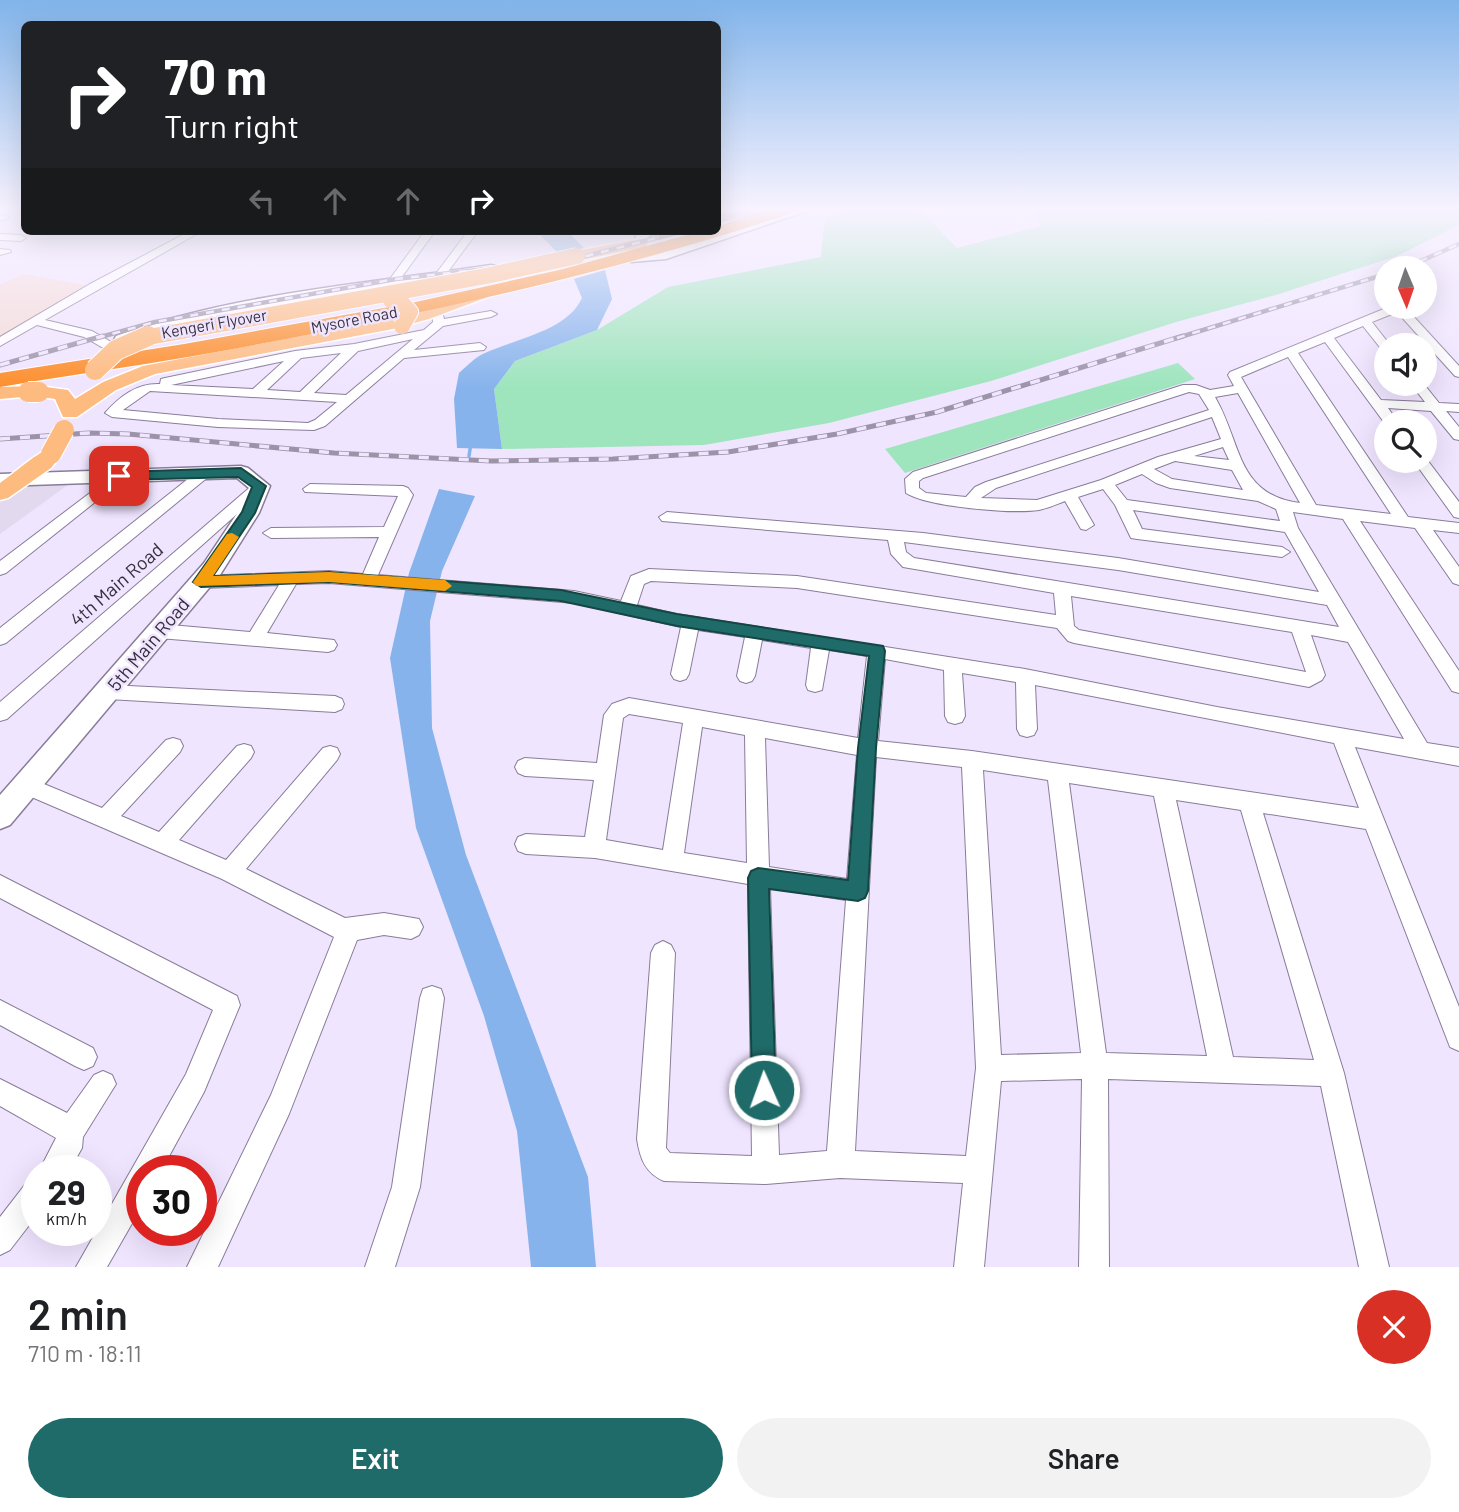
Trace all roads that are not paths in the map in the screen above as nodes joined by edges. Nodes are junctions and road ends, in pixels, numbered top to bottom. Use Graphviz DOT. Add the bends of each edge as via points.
graph roads {
  1 [pos="126,269"];
  2 [pos="402,269"];
  3 [pos="444,269"];
  4 [pos="509,269"];
  5 [pos="536,269"];
  6 [pos="552,269"];
  7 [pos="561,269"];
  8 [pos="440,275"];
  9 [pos="392,283"];
  10 [pos="482,293"];
  11 [pos="491,314"];
  12 [pos="280,318"];
  13 [pos="438,318"];
  14 [pos="34,321"];
  15 [pos="1365,321"];
  16 [pos="428,332"];
  17 [pos="1375,333"];
  18 [pos="1327,337"];
  19 [pos="0,342"];
  20 [pos="480,347"];
  21 [pos="354,348"];
  22 [pos="1291,352"];
  23 [pos="297,355"];
  24 [pos="401,355"];
  25 [pos="104,356"];
  26 [pos="55,372"];
  27 [pos="1459,373"];
  28 [pos="9,375"];
  29 [pos="148,387"];
  30 [pos="1242,389"];
  31 [pos="0,393"];
  32 [pos="256,394"];
  33 [pos="1207,394"];
  34 [pos="303,396"];
  35 [pos="1426,396"];
  36 [pos="32,398"];
  37 [pos="350,399"];
  38 [pos="1377,404"];
  39 [pos="78,406"];
  40 [pos="1435,407"];
  41 [pos="1459,408"];
  42 [pos="1382,410"];
  43 [pos="1215,412"];
  44 [pos="1459,436"];
  45 [pos="1228,441"];
  46 [pos="1172,457"];
  47 [pos="1239,466"];
  48 [pos="1144,468"];
  49 [pos="1430,473"];
  50 [pos="203,474"];
  51 [pos="119,476"];
  52 [pos="11,479"];
  53 [pos="1106,483"];
  54 [pos="260,486"];
  55 [pos="310,489"];
  56 [pos="0,493"];
  57 [pos="1069,495"];
  58 [pos="1260,497"];
  59 [pos="970,502"];
  60 [pos="1122,504"];
  61 [pos="1283,506"];
  62 [pos="1311,510"];
  63 [pos="1459,513"];
  64 [pos="1348,514"];
  65 [pos="667,517"];
  66 [pos="1411,522"];
  67 [pos="1086,525"];
  68 [pos="1290,528"];
  69 [pos="1459,528"];
  70 [pos="271,533"];
  71 [pos="389,533"];
  72 [pos="895,536"];
  73 [pos="1282,552"];
  74 [pos="0,569"];
  75 [pos="291,578"];
  76 [pos="1459,579"];
  77 [pos="368,580"];
  78 [pos="201,582"];
  79 [pos="1062,587"];
  80 [pos="1332,600"];
  81 [pos="627,609"];
  82 [pos="691,622"];
  83 [pos="1065,622"];
  84 [pos="1299,627"];
  85 [pos="159,631"];
  86 [pos="755,632"];
  87 [pos="1354,636"];
  88 [pos="0,638"];
  89 [pos="255,639"];
  90 [pos="821,642"];
  91 [pos="328,645"];
  92 [pos="877,651"];
  93 [pos="953,664"];
  94 [pos="680,674"];
  95 [pos="746,676"];
  96 [pos="1025,676"];
  97 [pos="815,685"];
  98 [pos="1459,686"];
  99 [pos="108,692"];
  100 [pos="335,704"];
  101 [pos="0,713"];
  102 [pos="955,716"];
  103 [pos="693,719"];
  104 [pos="755,728"];
  105 [pos="1027,729"];
  106 [pos="1341,737"];
  107 [pos="173,746"];
  108 [pos="867,748"];
  109 [pos="1421,750"];
  110 [pos="244,752"];
  111 [pos="330,754"];
  112 [pos="1459,757"];
  113 [pos="972,761"];
  114 [pos="525,767"];
  115 [pos="606,772"];
  116 [pos="1057,773"];
  117 [pos="27,786"];
  118 [pos="1163,789"];
  119 [pos="1249,802"];
  120 [pos="0,816"];
  121 [pos="105,819"];
  122 [pos="1372,820"];
  123 [pos="163,843"];
  124 [pos="526,844"];
  125 [pos="597,848"];
  126 [pos="673,862"];
  127 [pos="230,872"];
  128 [pos="758,878"];
  129 [pos="0,886"];
  130 [pos="858,891"];
  131 [pos="411,927"];
  132 [pos="344,930"];
  133 [pos="663,953"];
  134 [pos="432,998"];
  135 [pos="0,1012"];
  136 [pos="1459,1038"];
  137 [pos="84,1057"];
  138 [pos="1095,1066"];
  139 [pos="989,1068"];
  140 [pos="1223,1070"];
  141 [pos="1331,1073"];
  142 [pos="103,1084"];
  143 [pos="0,1092"];
  144 [pos="70,1133"];
  145 [pos="63,1155"];
  146 [pos="155,1155"];
  147 [pos="840,1164"];
  148 [pos="766,1170"];
  149 [pos="979,1170"];
  150 [pos="126,1206"];
  151 [pos="21,1213"];
  152 [pos="0,1240"];
  153 [pos="91,1267"];
  154 [pos="202,1267"];
  155 [pos="380,1267"];
  156 [pos="969,1267"];
  157 [pos="1094,1267"];
  158 [pos="1374,1267"];
  1 -- 14 [label="street"];
  2 -- 9 [label="street"];
  3 -- 8 [label="street"];
  4 -- 8 [label="street"];
  5 -- 25 [label="main road, Kengeri Flyover, bridge" via="160,333 119,348 103,360"];
  6 -- 25 [label="highway, Mysore Road" via="325,317"];
  7 -- 10 [label="highway, Mysore Road"];
  8 -- 9 [label="street"];
  9 -- 25 [label="street" via="168,323"];
  10 -- 13 [label="main road"];
  10 -- 26 [label="highway, Mysore Road"];
  11 -- 13 [label="street"];
  12 -- 25 [label="main road" via="165,339"];
  12 -- 39 [label="main road, Kengeri Flyover, bridge" via="372,300 402,303 410,312 402,326 386,333 129,385"];
  13 -- 16 [label="street"];
  13 -- 39 [label="main road" via="135,373"];
  14 -- 19 [label="street"];
  14 -- 25 [label="street" via="88,334"];
  15 -- 17 [label="street"];
  15 -- 18 [label="street"];
  15 -- 27 [label="street" via="1399,307"];
  16 -- 21 [label="street"];
  16 -- 24 [label="street"];
  18 -- 22 [label="street"];
  18 -- 38 [label="street"];
  20 -- 24 [label="street"];
  21 -- 23 [label="street"];
  21 -- 34 [label="street"];
  22 -- 30 [label="street" via="1234,375"];
  22 -- 66 [label="street"];
  23 -- 29 [label="street"];
  23 -- 32 [label="street"];
  24 -- 37 [label="street"];
  25 -- 28 [label="highway, Mysore Road"];
  25 -- 39 [label="main road, Kengeri Flyover"];
  26 -- 28 [label="highway, Mysore Road"];
  26 -- 36 [label="street"];
  29 -- 32 [label="street"];
  29 -- 37 [label="street" via="112,413 309,427"];
  30 -- 33 [label="street"];
  30 -- 62 [label="street"];
  31 -- 39 [label="main road, bridge" via="61,394"];
  32 -- 34 [label="street"];
  33 -- 43 [label="street"];
  33 -- 59 [label="street" via="1188,388 912,479 914,495"];
  34 -- 37 [label="street"];
  35 -- 40 [label="street"];
  38 -- 40 [label="street"];
  38 -- 42 [label="street"];
  39 -- 52 [label="main road, Kengeri Flyover, bridge" via="51,454"];
  40 -- 41 [label="street"];
  40 -- 44 [label="street"];
  43 -- 45 [label="street"];
  43 -- 59 [label="street" via="990,485"];
  45 -- 46 [label="street"];
  45 -- 47 [label="street"];
  46 -- 47 [label="street"];
  46 -- 48 [label="street"];
  47 -- 58 [label="street" via="1247,485"];
  48 -- 53 [label="street"];
  48 -- 58 [label="street" via="1170,483"];
  49 -- 63 [label="street"];
  50 -- 51 [label="street"];
  50 -- 54 [label="street" via="241,472"];
  50 -- 88 [label="street"];
  51 -- 52 [label="street"];
  51 -- 74 [label="street"];
  52 -- 56 [label="main road"];
  53 -- 57 [label="street"];
  53 -- 60 [label="street"];
  54 -- 78 [label="street, 5th Main Road" via="248,513"];
  54 -- 101 [label="street, 4th Main Road"];
  55 -- 71 [label="street" via="403,491 406,495"];
  57 -- 59 [label="street" via="1025,507"];
  57 -- 67 [label="street"];
  58 -- 61 [label="street"];
  60 -- 68 [label="street"];
  60 -- 73 [label="street" via="1137,534"];
  61 -- 62 [label="street"];
  61 -- 68 [label="street"];
  62 -- 64 [label="street"];
  64 -- 66 [label="street"];
  64 -- 98 [label="street"];
  65 -- 72 [label="street"];
  66 -- 69 [label="street"];
  66 -- 76 [label="street"];
  68 -- 80 [label="street"];
  70 -- 71 [label="street"];
  71 -- 77 [label="street"];
  72 -- 79 [label="street" via="899,554 909,563"];
  72 -- 80 [label="street" via="1118,564"];
  75 -- 77 [label="street"];
  75 -- 78 [label="street"];
  75 -- 89 [label="street"];
  77 -- 81 [label="street" via="561,596"];
  78 -- 85 [label="street, 5th Main Road"];
  79 -- 83 [label="street"];
  79 -- 84 [label="street"];
  80 -- 87 [label="street"];
  81 -- 82 [label="street"];
  81 -- 83 [label="street" via="638,580 649,575 797,582"];
  82 -- 86 [label="street"];
  82 -- 94 [label="street"];
  83 -- 84 [label="street" via="1074,636 1309,680 1316,674"];
  84 -- 87 [label="street"];
  85 -- 89 [label="street"];
  85 -- 99 [label="street, 5th Main Road"];
  86 -- 90 [label="street"];
  86 -- 95 [label="street"];
  87 -- 109 [label="street"];
  89 -- 91 [label="street"];
  90 -- 92 [label="street"];
  90 -- 97 [label="street"];
  92 -- 93 [label="street"];
  92 -- 108 [label="street"];
  93 -- 96 [label="street"];
  93 -- 102 [label="street"];
  96 -- 105 [label="street"];
  96 -- 106 [label="street"];
  99 -- 100 [label="street"];
  99 -- 117 [label="street, 5th Main Road"];
  103 -- 104 [label="street"];
  103 -- 115 [label="street" via="629,706 619,709 614,715"];
  103 -- 126 [label="street"];
  104 -- 108 [label="street"];
  104 -- 128 [label="street"];
  106 -- 109 [label="street"];
  106 -- 122 [label="street"];
  107 -- 121 [label="street"];
  108 -- 113 [label="street"];
  108 -- 130 [label="street"];
  109 -- 112 [label="street"];
  110 -- 123 [label="street"];
  111 -- 127 [label="street"];
  113 -- 116 [label="street"];
  113 -- 139 [label="street"];
  114 -- 115 [label="street"];
  115 -- 125 [label="street"];
  116 -- 118 [label="street"];
  116 -- 138 [label="street"];
  117 -- 120 [label="street, 5th Main Road"];
  117 -- 121 [label="street"];
  118 -- 119 [label="street"];
  118 -- 140 [label="street"];
  119 -- 122 [label="street"];
  119 -- 141 [label="street"];
  121 -- 123 [label="street"];
  122 -- 136 [label="street"];
  123 -- 127 [label="street"];
  124 -- 125 [label="street"];
  125 -- 126 [label="street"];
  126 -- 128 [label="street"];
  127 -- 132 [label="street"];
  128 -- 130 [label="street"];
  128 -- 148 [label="street"];
  129 -- 146 [label="street" via="228,1005 195,1083"];
  130 -- 147 [label="street"];
  131 -- 132 [label="street" via="384,924"];
  132 -- 154 [label="street" via="346,937 324,1000 246,1183"];
  133 -- 148 [label="street" via="653,1154 664,1167"];
  134 -- 155 [label="street" via="406,1187"];
  135 -- 137 [label="street"];
  138 -- 139 [label="street"];
  138 -- 140 [label="street"];
  138 -- 157 [label="street"];
  139 -- 149 [label="street"];
  140 -- 141 [label="street"];
  141 -- 158 [label="street"];
  142 -- 144 [label="street"];
  143 -- 144 [label="street"];
  144 -- 145 [label="street"];
  147 -- 148 [label="street"];
  147 -- 149 [label="street"];
  149 -- 156 [label="street"];
  150 -- 153 [label="street"];
  151 -- 152 [label="street"];
}
